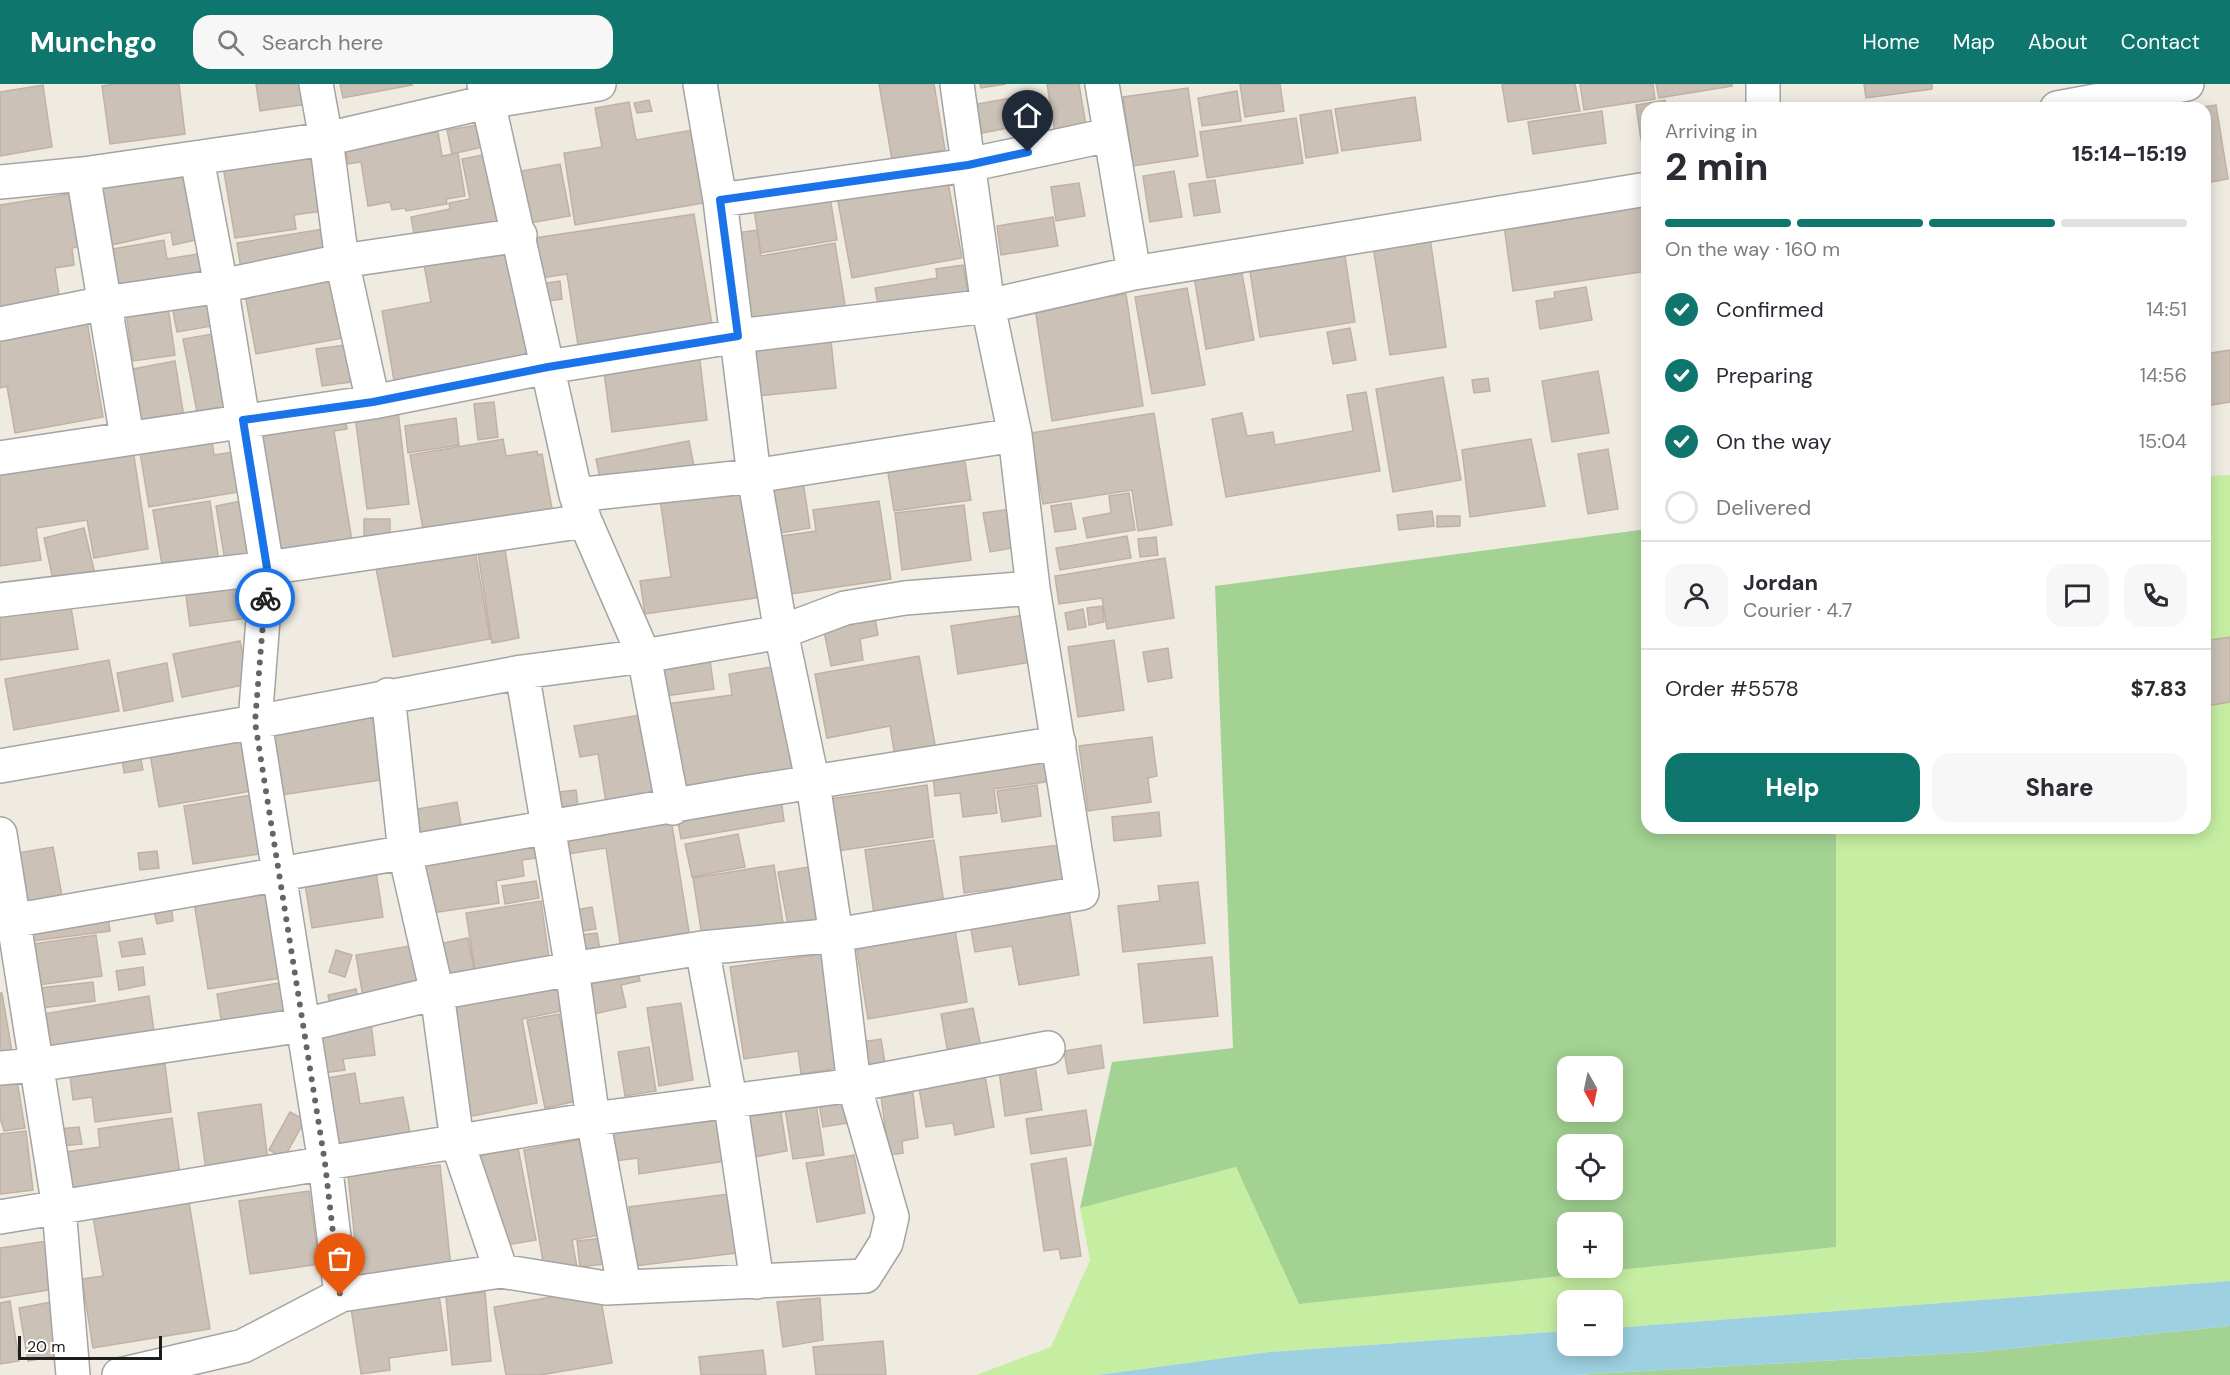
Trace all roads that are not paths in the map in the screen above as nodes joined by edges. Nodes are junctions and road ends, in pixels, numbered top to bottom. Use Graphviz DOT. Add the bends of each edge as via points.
graph roads {
  1 [pos="316,84"];
  2 [pos="599,84"];
  3 [pos="700,84"];
  4 [pos="957,84"];
  5 [pos="1102,84"];
  6 [pos="1763,84"];
  7 [pos="2187,84"];
  8 [pos="2114,90"];
  9 [pos="485,93"];
  10 [pos="1763,102"];
  11 [pos="2076,102"];
  12 [pos="1109,135"];
  13 [pos="326,139"];
  14 [pos="197,159"];
  15 [pos="968,165"];
  16 [pos="83,174"];
  17 [pos="0,182"];
  18 [pos="1641,190"];
  19 [pos="720,200"];
  20 [pos="520,235"];
  21 [pos="342,261"];
  22 [pos="1134,273"];
  23 [pos="221,286"];
  24 [pos="105,303"];
  25 [pos="988,306"];
  26 [pos="0,324"];
  27 [pos="738,336"];
  28 [pos="548,367"];
  29 [pos="373,402"];
  30 [pos="243,420"];
  31 [pos="1015,435"];
  32 [pos="127,437"];
  33 [pos="0,458"];
  34 [pos="754,476"];
  35 [pos="580,508"];
  36 [pos="267,568"];
  37 [pos="1033,588"];
  38 [pos="0,600"];
  39 [pos="780,632"];
  40 [pos="644,656"];
  41 [pos="522,672"];
  42 [pos="388,695"];
  43 [pos="255,722"];
  44 [pos="1059,743"];
  45 [pos="0,766"];
  46 [pos="813,784"];
  47 [pos="673,807"];
  48 [pos="549,827"];
  49 [pos="0,834"];
  50 [pos="405,853"];
  51 [pos="280,874"];
  52 [pos="6,922"];
  53 [pos="836,935"];
  54 [pos="702,948"];
  55 [pos="572,969"];
  56 [pos="437,993"];
  57 [pos="304,1025"];
  58 [pos="1048,1048"];
  59 [pos="35,1065"];
  60 [pos="0,1068"];
  61 [pos="854,1085"];
  62 [pos="730,1099"];
  63 [pos="593,1119"];
  64 [pos="457,1141"];
  65 [pos="325,1163"];
  66 [pos="59,1208"];
  67 [pos="0,1217"];
  68 [pos="501,1271"];
  69 [pos="757,1282"];
  70 [pos="624,1286"];
  71 [pos="340,1295"];
  72 [pos="73,1375"];
  73 [pos="119,1375"];
  1 -- 13 [label="street"];
  2 -- 9 [label="street"];
  3 -- 19 [label="street"];
  4 -- 15 [label="street"];
  5 -- 12 [label="street"];
  6 -- 10 [label="street"];
  7 -- 8 [label="street"];
  8 -- 11 [label="street"];
  9 -- 13 [label="street"];
  9 -- 20 [label="street"];
  12 -- 15 [label="street"];
  12 -- 22 [label="street"];
  13 -- 14 [label="street"];
  13 -- 21 [label="street"];
  14 -- 16 [label="street"];
  14 -- 23 [label="street"];
  15 -- 19 [label="street"];
  15 -- 25 [label="street"];
  16 -- 17 [label="street"];
  16 -- 24 [label="street"];
  18 -- 22 [label="street"];
  19 -- 27 [label="street"];
  20 -- 21 [label="street"];
  20 -- 28 [label="street"];
  21 -- 23 [label="street"];
  21 -- 29 [label="street"];
  22 -- 25 [label="street"];
  23 -- 24 [label="street"];
  23 -- 30 [label="street"];
  24 -- 26 [label="street"];
  24 -- 32 [label="street"];
  25 -- 27 [label="street"];
  25 -- 31 [label="street"];
  27 -- 28 [label="street"];
  27 -- 34 [label="street"];
  28 -- 29 [label="street"];
  28 -- 35 [label="street"];
  29 -- 30 [label="street"];
  30 -- 32 [label="street"];
  30 -- 36 [label="street"];
  31 -- 34 [label="street"];
  31 -- 37 [label="street"];
  32 -- 33 [label="street"];
  34 -- 35 [label="street"];
  34 -- 39 [label="street"];
  35 -- 36 [label="street"];
  35 -- 40 [label="street"];
  36 -- 38 [label="street"];
  36 -- 43 [label="street"];
  37 -- 39 [label="street" via="905,598 845,608"];
  37 -- 44 [label="street"];
  39 -- 40 [label="street"];
  39 -- 46 [label="street"];
  40 -- 41 [label="street"];
  40 -- 47 [label="street"];
  41 -- 42 [label="street"];
  41 -- 48 [label="street"];
  42 -- 43 [label="street"];
  42 -- 50 [label="street"];
  43 -- 45 [label="street"];
  43 -- 51 [label="street"];
  44 -- 46 [label="street"];
  44 -- 53 [label="street" via="1082,893"];
  46 -- 47 [label="street"];
  46 -- 53 [label="street"];
  47 -- 48 [label="street"];
  48 -- 50 [label="street"];
  48 -- 55 [label="street"];
  49 -- 52 [label="street"];
  50 -- 51 [label="street"];
  50 -- 56 [label="street"];
  51 -- 52 [label="street"];
  51 -- 57 [label="street"];
  52 -- 59 [label="street"];
  53 -- 54 [label="street"];
  53 -- 61 [label="street"];
  54 -- 55 [label="street"];
  54 -- 62 [label="street"];
  55 -- 56 [label="street"];
  55 -- 63 [label="street"];
  56 -- 57 [label="street"];
  56 -- 64 [label="street"];
  57 -- 59 [label="street"];
  57 -- 65 [label="street"];
  58 -- 61 [label="street"];
  59 -- 60 [label="street"];
  59 -- 66 [label="street"];
  61 -- 62 [label="street"];
  61 -- 69 [label="street" via="892,1216 886,1243 865,1276"];
  62 -- 63 [label="street"];
  62 -- 69 [label="street"];
  63 -- 64 [label="street"];
  63 -- 70 [label="street"];
  64 -- 65 [label="street"];
  64 -- 68 [label="street"];
  65 -- 66 [label="street"];
  65 -- 71 [label="street"];
  66 -- 67 [label="street"];
  66 -- 72 [label="street"];
  68 -- 70 [label="street" via="606,1288"];
  68 -- 71 [label="street"];
  69 -- 70 [label="street"];
  71 -- 73 [label="street" via="243,1346"];
}
